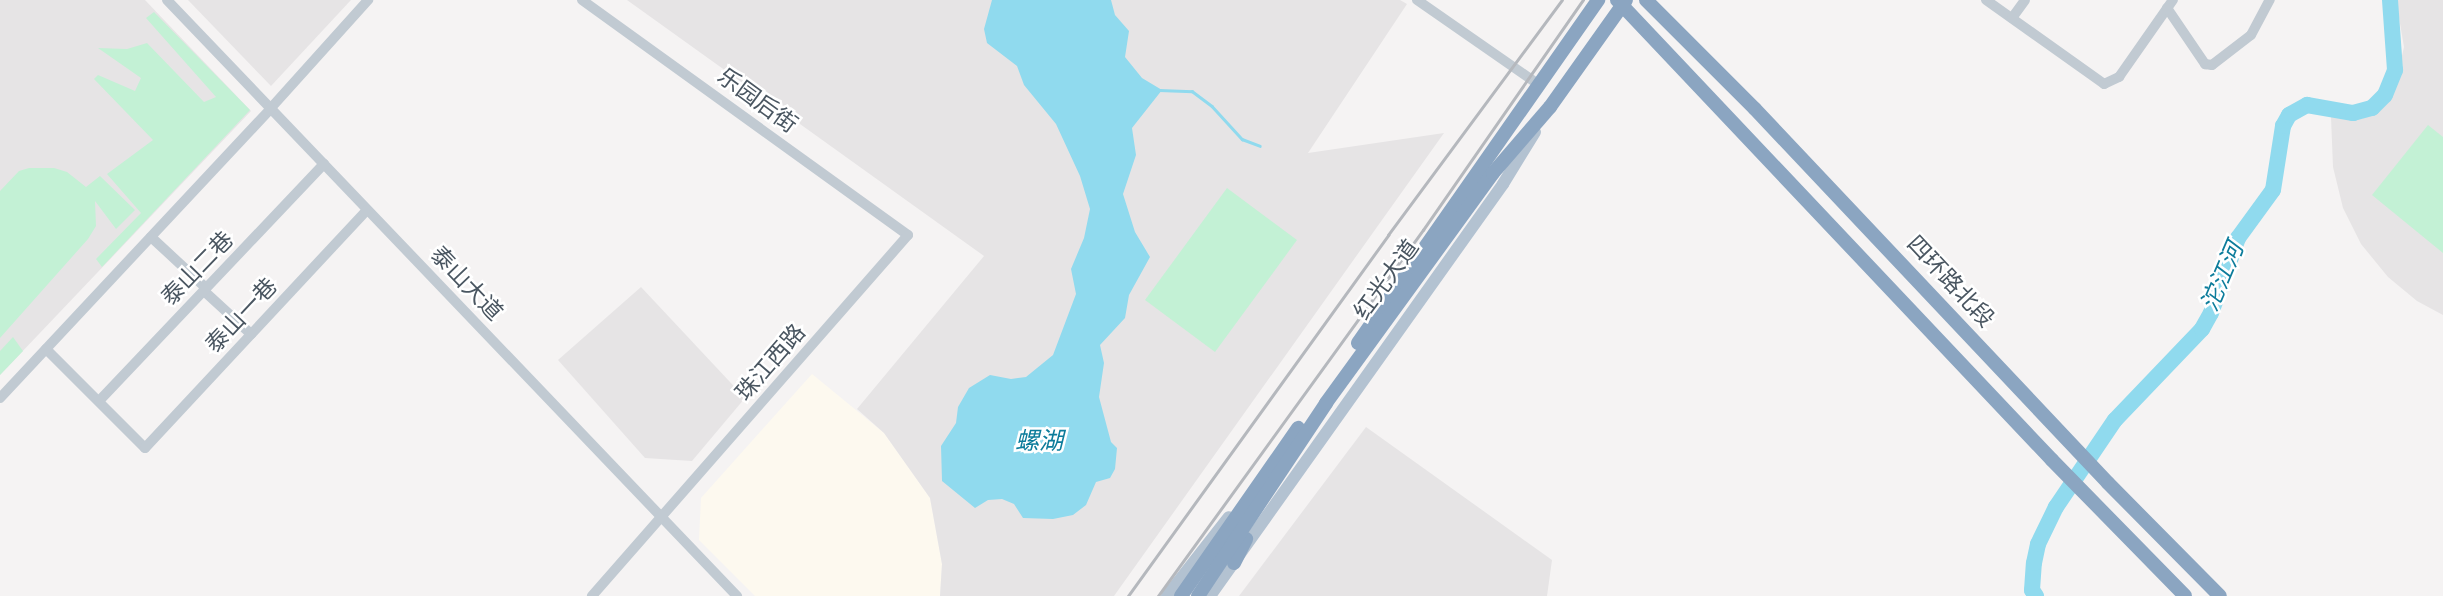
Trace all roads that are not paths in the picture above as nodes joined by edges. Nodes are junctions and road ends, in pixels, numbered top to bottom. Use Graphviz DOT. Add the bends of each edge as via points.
graph roads {
  1 [pos="167,0"];
  2 [pos="368,0"];
  3 [pos="582,0"];
  4 [pos="1417,0"];
  5 [pos="1598,0"];
  6 [pos="1617,0"];
  7 [pos="1626,0"];
  8 [pos="1646,0"];
  9 [pos="1986,0"];
  10 [pos="2025,0"];
  11 [pos="2270,0"];
  12 [pos="2170,4"];
  13 [pos="2012,18"];
  14 [pos="1538,85"];
  15 [pos="1550,107"];
  16 [pos="270,109"];
  17 [pos="324,164"];
  18 [pos="368,210"];
  19 [pos="908,235"];
  20 [pos="151,237"];
  21 [pos="205,289"];
  22 [pos="251,334"];
  23 [pos="46,349"];
  24 [pos="0,398"];
  25 [pos="99,401"];
  26 [pos="1283,469"];
  27 [pos="1262,480"];
  28 [pos="662,516"];
  29 [pos="1234,563"];
  30 [pos="592,596"];
  31 [pos="737,596"];
  32 [pos="1167,596"];
  33 [pos="1181,596"];
  34 [pos="1198,596"];
  35 [pos="1210,596"];
  36 [pos="2185,596"];
  37 [pos="2220,596"];
  1 -- 16 [label="street, 泰山大道"];
  2 -- 16 [label="street"];
  3 -- 19 [label="street, 乐园后街"];
  4 -- 14 [label="street"];
  5 -- 14 [label="highway, 红光大道"];
  6 -- 36 [label="highway, 四环路北段"];
  7 -- 15 [label="highway, 红光大道"];
  8 -- 37 [label="highway, 四环路北段"];
  9 -- 13 [label="street"];
  10 -- 13 [label="street"];
  11 -- 12 [label="street" via="2251,35 2212,65 2205,64"];
  12 -- 13 [label="street" via="2119,77 2104,83"];
  14 -- 27 [label="highway, 红光大道"];
  15 -- 26 [label="highway, 红光大道" via="1493,173"];
  15 -- 29 [label="main road" via="1503,184"];
  16 -- 17 [label="street, 泰山大道"];
  16 -- 20 [label="street"];
  17 -- 18 [label="street, 泰山大道"];
  17 -- 21 [label="street, 泰山二巷"];
  18 -- 22 [label="street, 泰山一巷"];
  18 -- 28 [label="street, 泰山大道"];
  19 -- 28 [label="street, 珠江西路"];
  20 -- 21 [label="street"];
  20 -- 23 [label="street"];
  21 -- 22 [label="street"];
  21 -- 25 [label="street, 泰山二巷"];
  22 -- 25 [label="street, 泰山一巷" via="145,448"];
  23 -- 24 [label="street"];
  23 -- 25 [label="street"];
  26 -- 29 [label="highway"];
  26 -- 34 [label="highway, 红光大道"];
  27 -- 32 [label="main road"];
  27 -- 33 [label="highway, 红光大道"];
  28 -- 30 [label="street, 珠江西路"];
  28 -- 31 [label="street, 泰山大道"];
  29 -- 35 [label="main road"];
}
